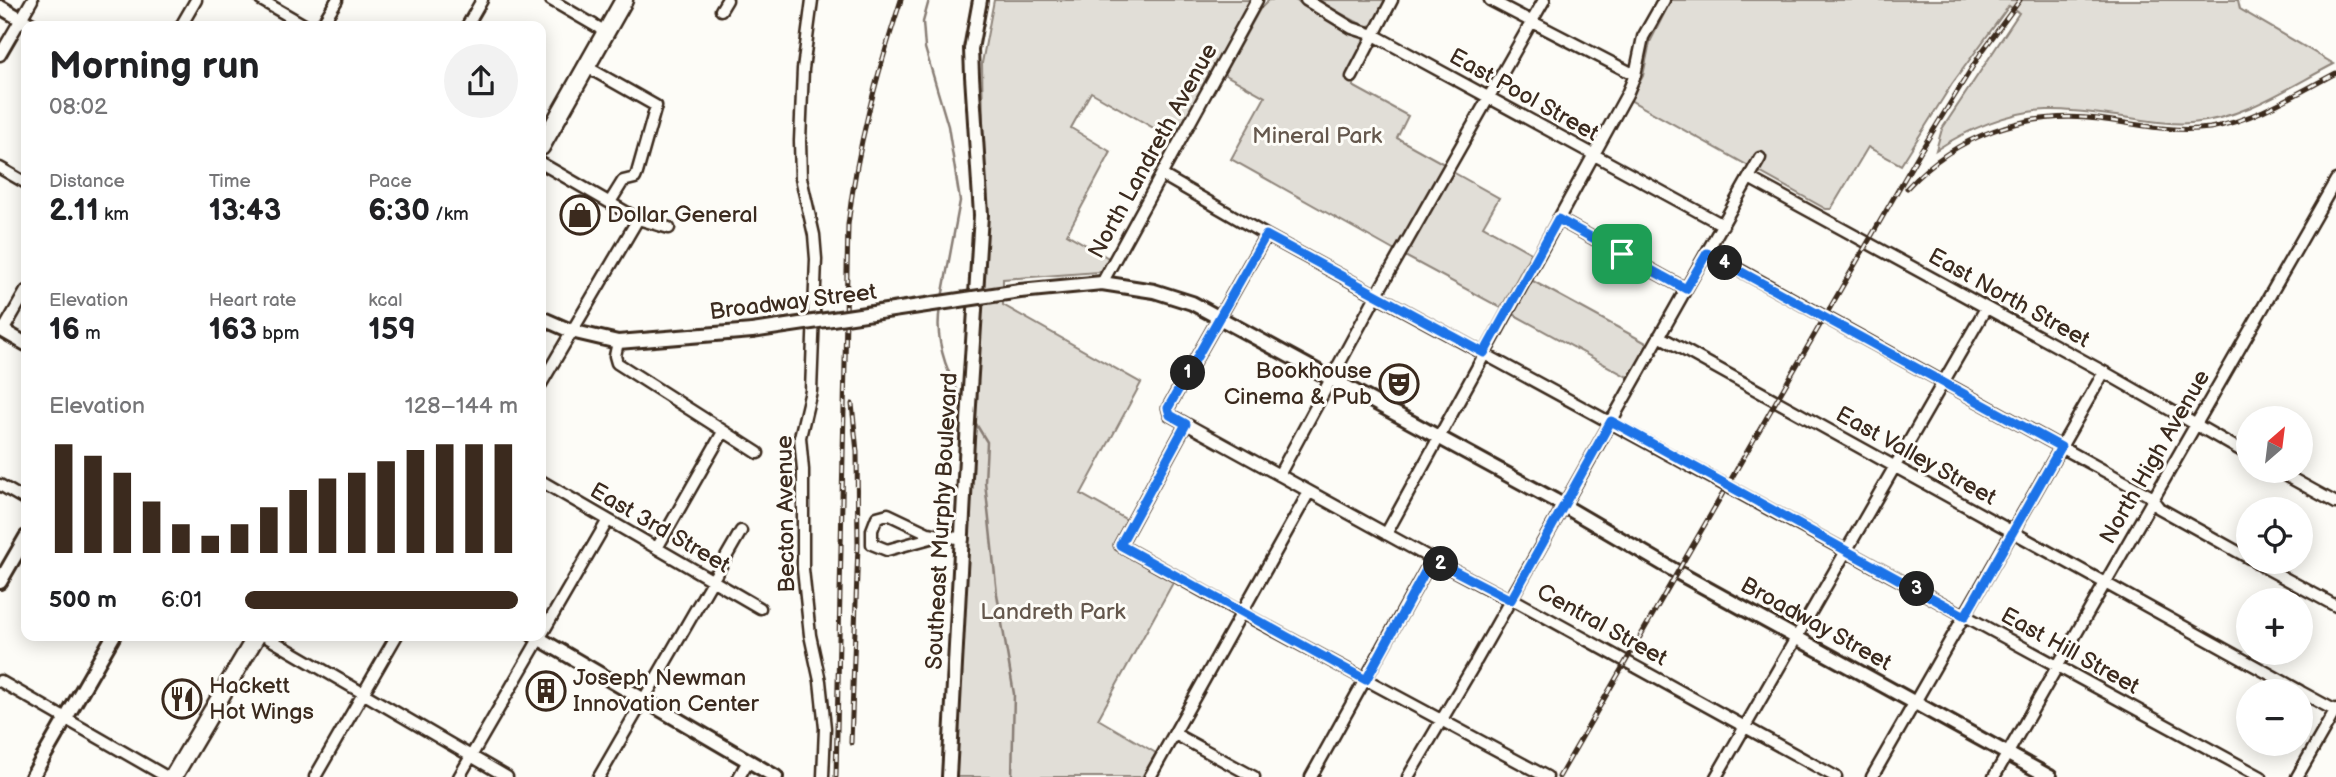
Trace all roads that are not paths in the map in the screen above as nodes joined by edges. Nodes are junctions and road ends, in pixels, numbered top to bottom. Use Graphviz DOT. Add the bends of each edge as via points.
graph roads {
  1 [pos="32,0"];
  2 [pos="196,0"];
  3 [pos="261,0"];
  4 [pos="337,0"];
  5 [pos="482,0"];
  6 [pos="551,0"];
  7 [pos="624,0"];
  8 [pos="727,0"];
  9 [pos="812,0"];
  10 [pos="980,0"];
  11 [pos="1257,0"];
  12 [pos="1307,0"];
  13 [pos="1392,0"];
  14 [pos="1490,0"];
  15 [pos="1544,0"];
  16 [pos="1664,0"];
  17 [pos="0,7"];
  18 [pos="721,10"];
  19 [pos="21,19"];
  20 [pos="24,21"];
  21 [pos="184,21"];
  22 [pos="297,21"];
  23 [pos="324,21"];
  24 [pos="470,21"];
  25 [pos="1532,21"];
  26 [pos="606,32"];
  27 [pos="1374,35"];
  28 [pos="0,55"];
  29 [pos="587,67"];
  30 [pos="1635,75"];
  31 [pos="1352,77"];
  32 [pos="1489,97"];
  33 [pos="546,138"];
  34 [pos="1594,155"];
  35 [pos="1760,158"];
  36 [pos="546,166"];
  37 [pos="0,168"];
  38 [pos="1162,175"];
  39 [pos="1749,178"];
  40 [pos="21,180"];
  41 [pos="2336,180"];
  42 [pos="610,202"];
  43 [pos="638,219"];
  44 [pos="1558,219"];
  45 [pos="1723,225"];
  46 [pos="669,228"];
  47 [pos="1266,235"];
  48 [pos="1707,253"];
  49 [pos="1102,283"];
  50 [pos="1686,289"];
  51 [pos="1377,294"];
  52 [pos="21,299"];
  53 [pos="1986,308"];
  54 [pos="1219,317"];
  55 [pos="546,320"];
  56 [pos="2,330"];
  57 [pos="570,331"];
  58 [pos="1659,336"];
  59 [pos="21,341"];
  60 [pos="618,342"];
  61 [pos="1484,353"];
  62 [pos="2104,372"];
  63 [pos="546,375"];
  64 [pos="1331,378"];
  65 [pos="1944,382"];
  66 [pos="1611,421"];
  67 [pos="1186,424"];
  68 [pos="2196,425"];
  69 [pos="723,432"];
  70 [pos="1439,437"];
  71 [pos="2061,447"];
  72 [pos="2236,448"];
  73 [pos="758,453"];
  74 [pos="1895,466"];
  75 [pos="1279,475"];
  76 [pos="2300,483"];
  77 [pos="546,484"];
  78 [pos="0,485"];
  79 [pos="1309,492"];
  80 [pos="21,497"];
  81 [pos="2152,500"];
  82 [pos="2336,503"];
  83 [pos="1563,506"];
  84 [pos="608,520"];
  85 [pos="741,531"];
  86 [pos="2013,531"];
  87 [pos="1386,534"];
  88 [pos="938,536"];
  89 [pos="962,538"];
  90 [pos="21,546"];
  91 [pos="657,548"];
  92 [pos="1846,551"];
  93 [pos="2236,551"];
  94 [pos="1432,559"];
  95 [pos="2277,574"];
  96 [pos="712,580"];
  97 [pos="0,582"];
  98 [pos="2105,583"];
  99 [pos="1511,600"];
  100 [pos="2336,606"];
  101 [pos="760,608"];
  102 [pos="1242,613"];
  103 [pos="1965,616"];
  104 [pos="546,621"];
  105 [pos="1796,638"];
  106 [pos="110,641"];
  107 [pos="253,641"];
  108 [pos="273,641"];
  109 [pos="394,641"];
  110 [pos="534,641"];
  111 [pos="543,641"];
  112 [pos="2057,666"];
  113 [pos="2278,679"];
  114 [pos="1366,680"];
  115 [pos="0,681"];
  116 [pos="363,694"];
  117 [pos="2313,698"];
  118 [pos="643,699"];
  119 [pos="1915,702"];
  120 [pos="2336,710"];
  121 [pos="65,719"];
  122 [pos="1441,721"];
  123 [pos="1745,727"];
  124 [pos="1175,734"];
  125 [pos="2007,753"];
  126 [pos="471,756"];
  127 [pos="748,761"];
  128 [pos="32,777"];
  129 [pos="167,777"];
  130 [pos="173,777"];
  131 [pos="315,777"];
  132 [pos="458,777"];
  133 [pos="507,777"];
  134 [pos="599,777"];
  135 [pos="739,777"];
  136 [pos="776,777"];
  137 [pos="822,777"];
  138 [pos="949,777"];
  139 [pos="1150,777"];
  140 [pos="1254,777"];
  141 [pos="1311,777"];
  142 [pos="1408,777"];
  143 [pos="1547,777"];
  144 [pos="1716,777"];
  145 [pos="1836,777"];
  146 [pos="1872,777"];
  147 [pos="1994,777"];
  148 [pos="2050,777"];
  149 [pos="2261,777"];
  150 [pos="2297,777"];
  1 -- 19 [label="street"];
  2 -- 21 [label="street"];
  3 -- 22 [label="street"];
  4 -- 23 [label="street"];
  5 -- 24 [label="street"];
  6 -- 26 [label="street"];
  7 -- 26 [label="main road"];
  8 -- 18 [label="street"];
  9 -- 137 [label="street, Becton Avenue" via="800,141 801,178 816,259 811,391 800,437 803,569 825,728"];
  10 -- 89 [label="street, Southeast Murphy Boulevard" via="971,49 981,184"];
  11 -- 38 [label="street, North Landreth Avenue"];
  12 -- 27 [label="street, East Pool Street" via="1352,28"];
  13 -- 27 [label="street"];
  14 -- 25 [label="street"];
  15 -- 25 [label="street"];
  16 -- 30 [label="street" via="1643,37"];
  17 -- 19 [label="street"];
  19 -- 20 [label="street"];
  19 -- 28 [label="street"];
  25 -- 30 [label="street"];
  25 -- 32 [label="street"];
  26 -- 29 [label="main road"];
  27 -- 31 [label="street"];
  27 -- 32 [label="street, East Pool Street"];
  29 -- 33 [label="main road"];
  29 -- 42 [label="street" via="656,106 635,178 623,181"];
  30 -- 34 [label="street"];
  32 -- 34 [label="street, East Pool Street"];
  32 -- 51 [label="street"];
  34 -- 44 [label="street"];
  34 -- 45 [label="street, East Pool Street"];
  35 -- 39 [label="street"];
  36 -- 42 [label="street"];
  37 -- 40 [label="street"];
  38 -- 47 [label="street, East Hill Street"];
  38 -- 49 [label="street, North Landreth Avenue"];
  39 -- 45 [label="street"];
  39 -- 53 [label="street, East North Street"];
  41 -- 68 [label="street, North High Avenue"];
  42 -- 43 [label="street"];
  43 -- 46 [label="street"];
  43 -- 57 [label="street"];
  44 -- 50 [label="street"];
  44 -- 61 [label="street"];
  45 -- 48 [label="street"];
  47 -- 51 [label="street, East Hill Street"];
  47 -- 54 [label="street"];
  48 -- 50 [label="street"];
  48 -- 65 [label="street"];
  49 -- 54 [label="street, Broadway Street" via="1167,295"];
  49 -- 60 [label="street, Broadway Street, bridge" via="752,331"];
  50 -- 58 [label="street"];
  51 -- 61 [label="street, East Hill Street"];
  51 -- 64 [label="street"];
  52 -- 56 [label="street"];
  53 -- 62 [label="street, East North Street"];
  53 -- 65 [label="street"];
  54 -- 64 [label="street, Broadway Street"];
  54 -- 67 [label="street, Central Street" via="1168,408 1170,415"];
  55 -- 57 [label="street, Broadway Street"];
  56 -- 59 [label="street"];
  57 -- 60 [label="street, Broadway Street"];
  57 -- 63 [label="street"];
  58 -- 66 [label="street"];
  58 -- 74 [label="street, East Valley Street"];
  60 -- 69 [label="street" via="617,363"];
  61 -- 66 [label="street, East Hill Street"];
  61 -- 70 [label="street"];
  62 -- 68 [label="street, East North Street"];
  62 -- 71 [label="street"];
  64 -- 70 [label="street, Broadway Street"];
  64 -- 75 [label="street"];
  65 -- 71 [label="street"];
  65 -- 74 [label="street"];
  66 -- 83 [label="street"];
  66 -- 92 [label="street, East Hill Street"];
  67 -- 75 [label="street, Central Street"];
  67 -- 102 [label="street" via="1120,545"];
  68 -- 72 [label="street, East North Street"];
  68 -- 81 [label="street, North High Avenue"];
  69 -- 73 [label="street"];
  69 -- 91 [label="street"];
  70 -- 83 [label="street, Broadway Street"];
  70 -- 87 [label="street"];
  71 -- 81 [label="street"];
  71 -- 86 [label="street"];
  74 -- 86 [label="street, East Valley Street"];
  74 -- 92 [label="street"];
  75 -- 79 [label="street, Central Street"];
  76 -- 82 [label="street"];
  77 -- 84 [label="street, East 3rd Street"];
  78 -- 80 [label="street"];
  79 -- 87 [label="street, Central Street"];
  79 -- 102 [label="street"];
  81 -- 93 [label="street"];
  81 -- 98 [label="street, North High Avenue"];
  83 -- 99 [label="street"];
  83 -- 105 [label="street, Broadway Street"];
  84 -- 91 [label="street, East 3rd Street"];
  84 -- 104 [label="street"];
  85 -- 96 [label="street"];
  86 -- 98 [label="street, East Valley Street"];
  86 -- 103 [label="street"];
  87 -- 94 [label="street, Central Street"];
  88 -- 88 [label="street" via="888,514 877,517 871,536 872,544 887,550"];
  88 -- 89 [label="street"];
  89 -- 138 [label="street, Southeast Murphy Boulevard"];
  90 -- 97 [label="street"];
  91 -- 96 [label="street, East 3rd Street"];
  92 -- 103 [label="street, East Hill Street"];
  92 -- 105 [label="street"];
  94 -- 99 [label="street, Central Street"];
  94 -- 114 [label="street"];
  95 -- 100 [label="street"];
  96 -- 101 [label="street, East 3rd Street"];
  96 -- 118 [label="street"];
  98 -- 112 [label="street, North High Avenue"];
  98 -- 113 [label="street, East Valley Street"];
  99 -- 122 [label="street"];
  99 -- 123 [label="street, Central Street"];
  102 -- 114 [label="street"];
  102 -- 124 [label="street"];
  103 -- 112 [label="street, East Hill Street"];
  103 -- 119 [label="street"];
  105 -- 119 [label="street, Broadway Street"];
  105 -- 123 [label="street"];
  106 -- 121 [label="street"];
  107 -- 130 [label="main road"];
  108 -- 116 [label="street"];
  109 -- 116 [label="street"];
  110 -- 126 [label="street"];
  111 -- 118 [label="street"];
  112 -- 125 [label="street, North High Avenue"];
  112 -- 149 [label="street, East Hill Street"];
  114 -- 122 [label="street"];
  114 -- 141 [label="street"];
  115 -- 121 [label="street"];
  116 -- 126 [label="street"];
  116 -- 131 [label="street"];
  117 -- 120 [label="street, East Valley Street"];
  118 -- 127 [label="street"];
  118 -- 134 [label="street"];
  119 -- 125 [label="street, Broadway Street"];
  119 -- 146 [label="street"];
  120 -- 150 [label="street"];
  121 -- 128 [label="street"];
  121 -- 129 [label="street"];
  122 -- 142 [label="street"];
  122 -- 143 [label="street"];
  123 -- 144 [label="street"];
  123 -- 145 [label="street, Central Street"];
  124 -- 139 [label="street"];
  124 -- 140 [label="street"];
  125 -- 147 [label="street, North High Avenue"];
  125 -- 148 [label="street, Broadway Street"];
  126 -- 132 [label="street"];
  126 -- 133 [label="street"];
  127 -- 135 [label="street"];
  127 -- 136 [label="street"];
}
